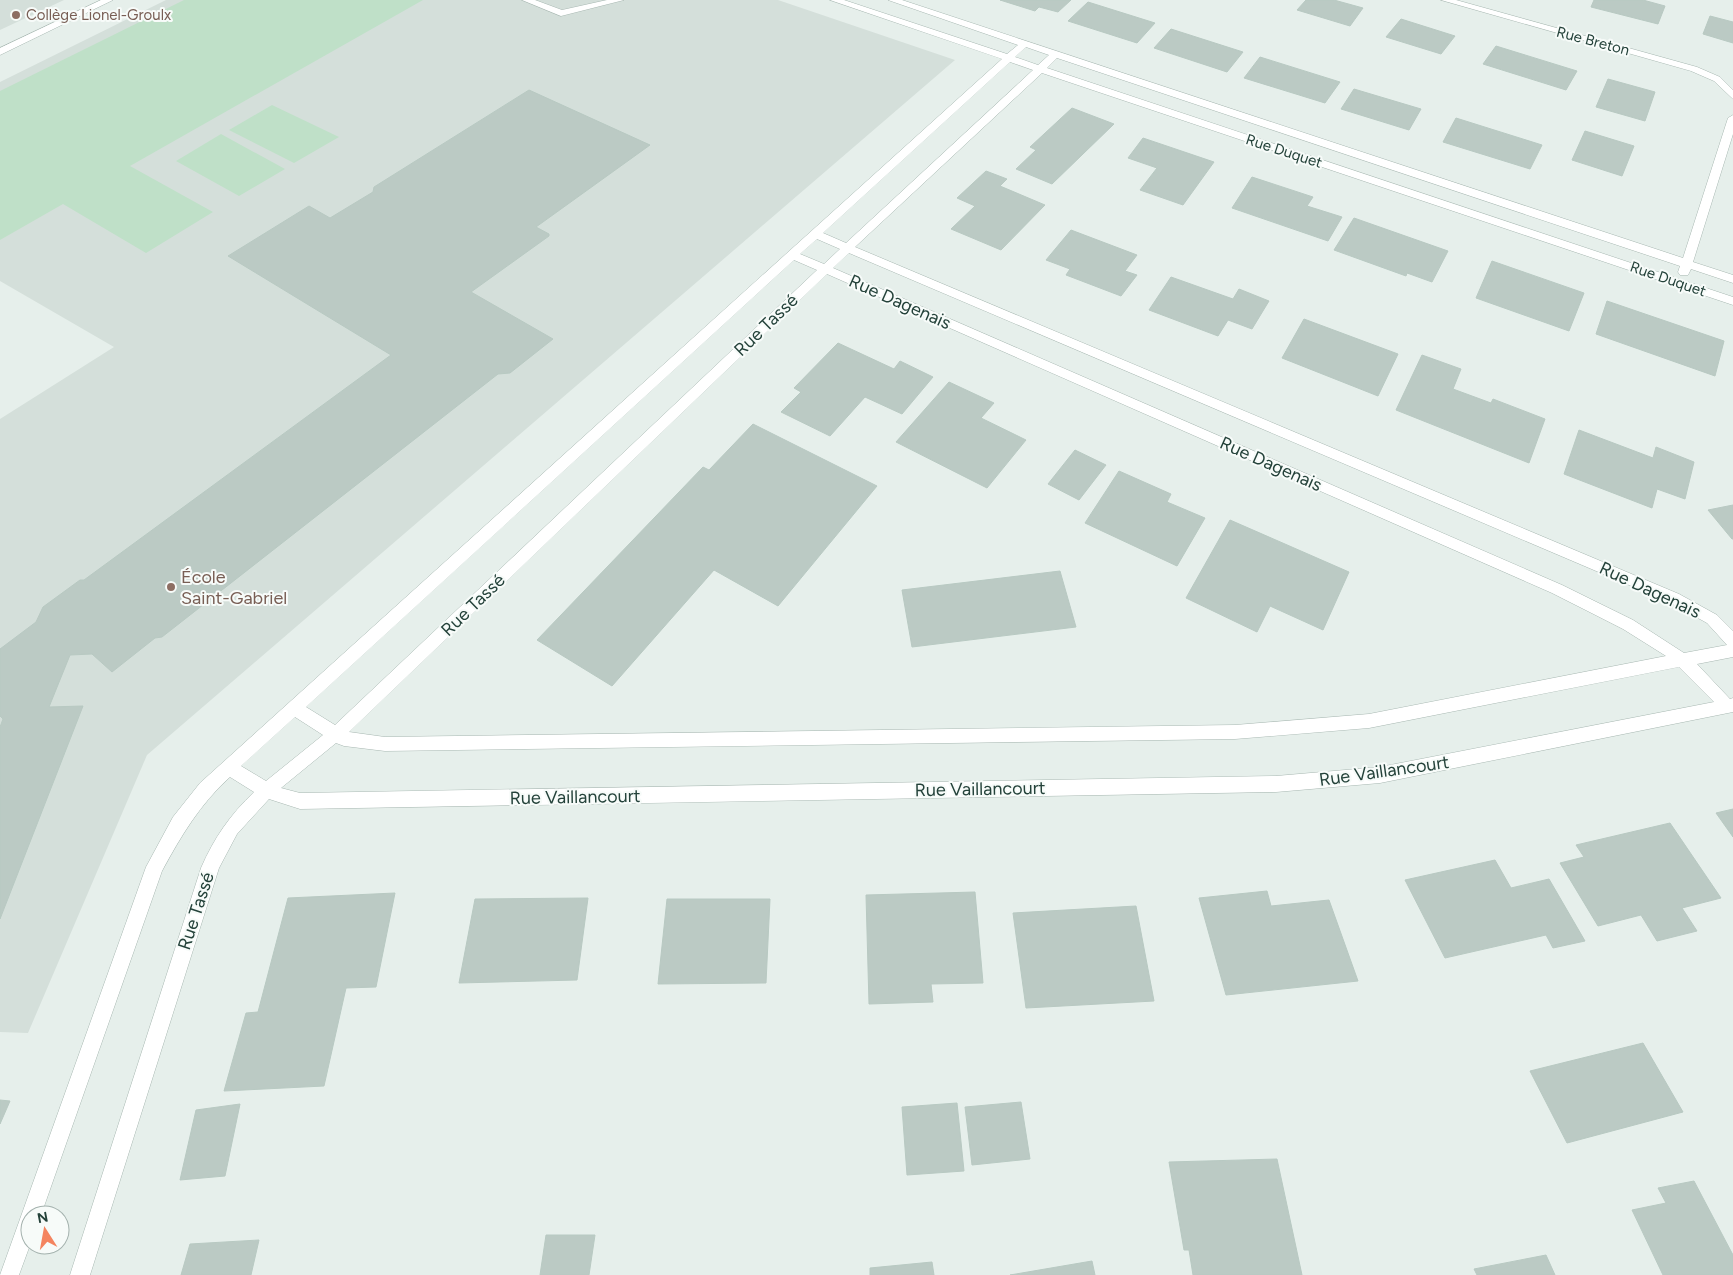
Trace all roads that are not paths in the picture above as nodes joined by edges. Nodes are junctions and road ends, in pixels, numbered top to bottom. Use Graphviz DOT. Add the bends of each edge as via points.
graph roads {
  1 [pos="108,0"];
  2 [pos="527,0"];
  3 [pos="619,0"];
  4 [pos="835,0"];
  5 [pos="893,0"];
  6 [pos="1446,0"];
  7 [pos="1025,44"];
  8 [pos="0,52"];
  9 [pos="1056,54"];
  10 [pos="1009,58"];
  11 [pos="1040,69"];
  12 [pos="1733,96"];
  13 [pos="1733,118"];
  14 [pos="815,234"];
  15 [pos="848,248"];
  16 [pos="793,255"];
  17 [pos="1687,264"];
  18 [pos="825,270"];
  19 [pos="1733,279"];
  20 [pos="1680,283"];
  21 [pos="1733,301"];
  22 [pos="1733,641"];
  23 [pos="1733,650"];
  24 [pos="1682,659"];
  25 [pos="1730,706"];
  26 [pos="294,708"];
  27 [pos="334,734"];
  28 [pos="228,767"];
  29 [pos="267,792"];
  30 [pos="34,1205"];
  31 [pos="20,1246"];
  32 [pos="10,1275"];
  33 [pos="80,1275"];
  1 -- 8 [label="street"];
  2 -- 3 [label="street" via="560,12"];
  4 -- 10 [label="street, Rue Duquet"];
  5 -- 7 [label="street, Rue Duquet"];
  6 -- 12 [label="street, Rue Breton" via="1694,69 1717,80"];
  7 -- 9 [label="street, Rue Duquet"];
  7 -- 10 [label="street, Rue Tassé"];
  9 -- 11 [label="street, Rue Tassé"];
  9 -- 17 [label="street, Rue Duquet"];
  10 -- 11 [label="street, Rue Duquet"];
  10 -- 14 [label="street, Rue Tassé"];
  11 -- 15 [label="street, Rue Tassé"];
  11 -- 20 [label="street, Rue Duquet"];
  13 -- 17 [label="street"];
  14 -- 15 [label="street, Rue Dagenais"];
  14 -- 16 [label="street, Rue Tassé"];
  15 -- 18 [label="street, Rue Tassé"];
  15 -- 22 [label="street, Rue Dagenais" via="1674,598 1712,619"];
  16 -- 18 [label="street, Rue Dagenais"];
  16 -- 26 [label="street, Rue Tassé"];
  17 -- 19 [label="street, Rue Duquet"];
  17 -- 20 [label="street"];
  18 -- 24 [label="street, Rue Dagenais" via="1557,589 1642,631"];
  18 -- 27 [label="street, Rue Tassé"];
  20 -- 21 [label="street, Rue Duquet"];
  23 -- 24 [label="street"];
  24 -- 25 [label="street, Rue Dagenais"];
  24 -- 27 [label="street" via="1406,715 1278,730 385,744 344,739"];
  25 -- 29 [label="street, Rue Vaillancourt" via="1418,768 1285,784 322,801 282,798"];
  26 -- 27 [label="street"];
  26 -- 28 [label="street, Rue Tassé"];
  27 -- 29 [label="street, Rue Tassé"];
  28 -- 29 [label="street, Rue Vaillancourt"];
  28 -- 30 [label="street, Rue Tassé" via="178,823 155,867"];
  29 -- 33 [label="street, Rue Tassé" via="238,820 216,850"];
  31 -- 32 [label="street, Rue Tassé"];
}
